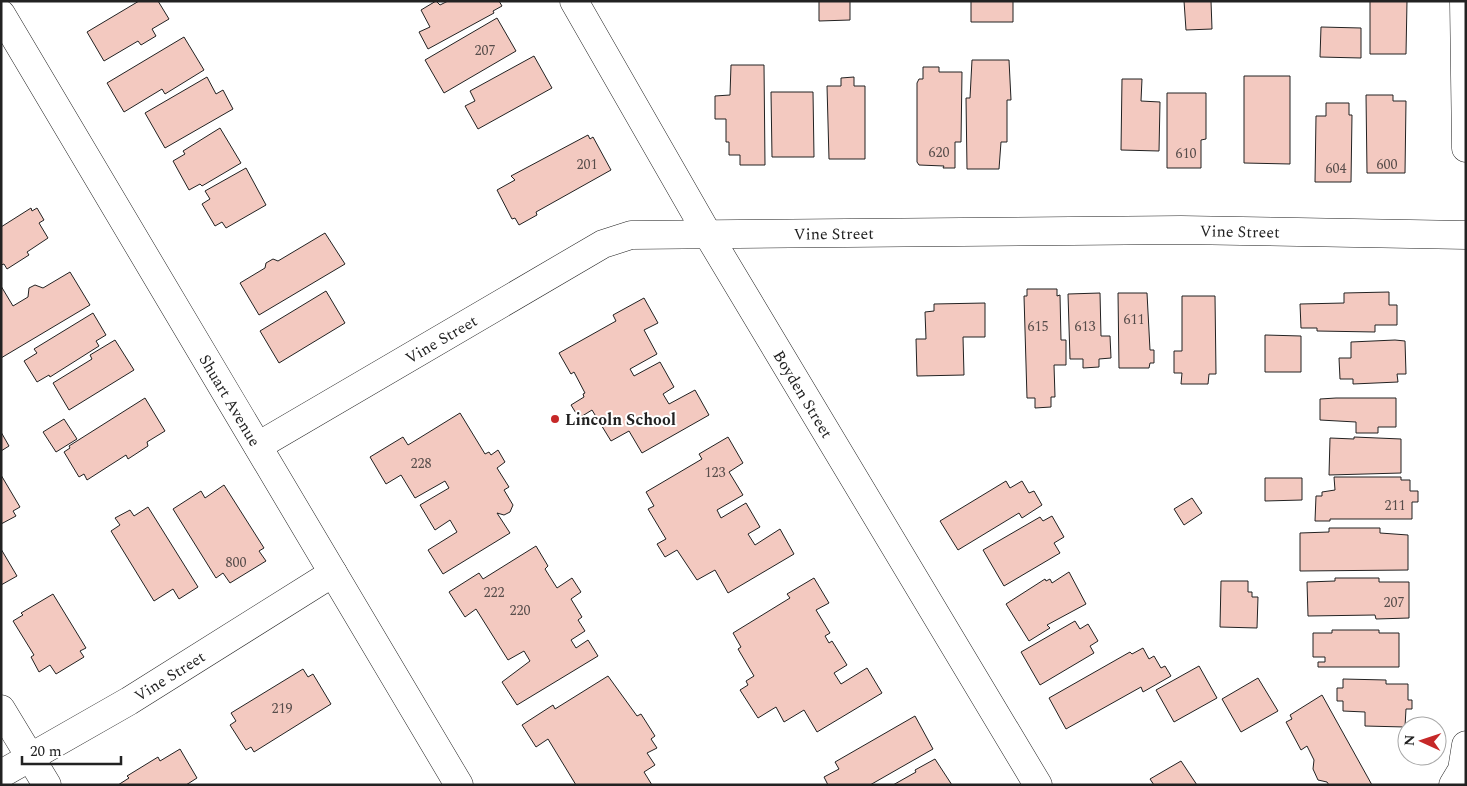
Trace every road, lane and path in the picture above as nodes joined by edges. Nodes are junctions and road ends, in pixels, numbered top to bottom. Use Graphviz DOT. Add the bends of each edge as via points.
graph roads {
  1 [pos="574,1"];
  2 [pos="1464,1"];
  3 [pos="1,14"];
  4 [pos="1466,148"];
  5 [pos="707,233"];
  6 [pos="1466,235"];
  7 [pos="258,446"];
  8 [pos="333,572"];
  9 [pos="1,709"];
  10 [pos="1466,745"];
  11 [pos="30,757"];
  12 [pos="1,774"];
  13 [pos="47,785"];
  14 [pos="459,785"];
  15 [pos="1038,785"];
  16 [pos="1453,785"];
  1 -- 5 [label="street, Boyden Street"];
  2 -- 4 [label="street"];
  3 -- 7 [label="street, Shuart Avenue"];
  5 -- 6 [label="street, Vine Street" via="1181,230"];
  5 -- 7 [label="street, Vine Street" via="631,235 603,244"];
  5 -- 15 [label="street, Boyden Street"];
  7 -- 8 [label="street, Shuart Avenue"];
  8 -- 11 [label="street, Vine Street" via="129,701"];
  8 -- 14 [label="street, Shuart Avenue"];
  9 -- 11 [label="street"];
  10 -- 16 [label="street" via="1462,770"];
  11 -- 12 [label="street, Vine Street"];
  11 -- 13 [label="street"];
}
